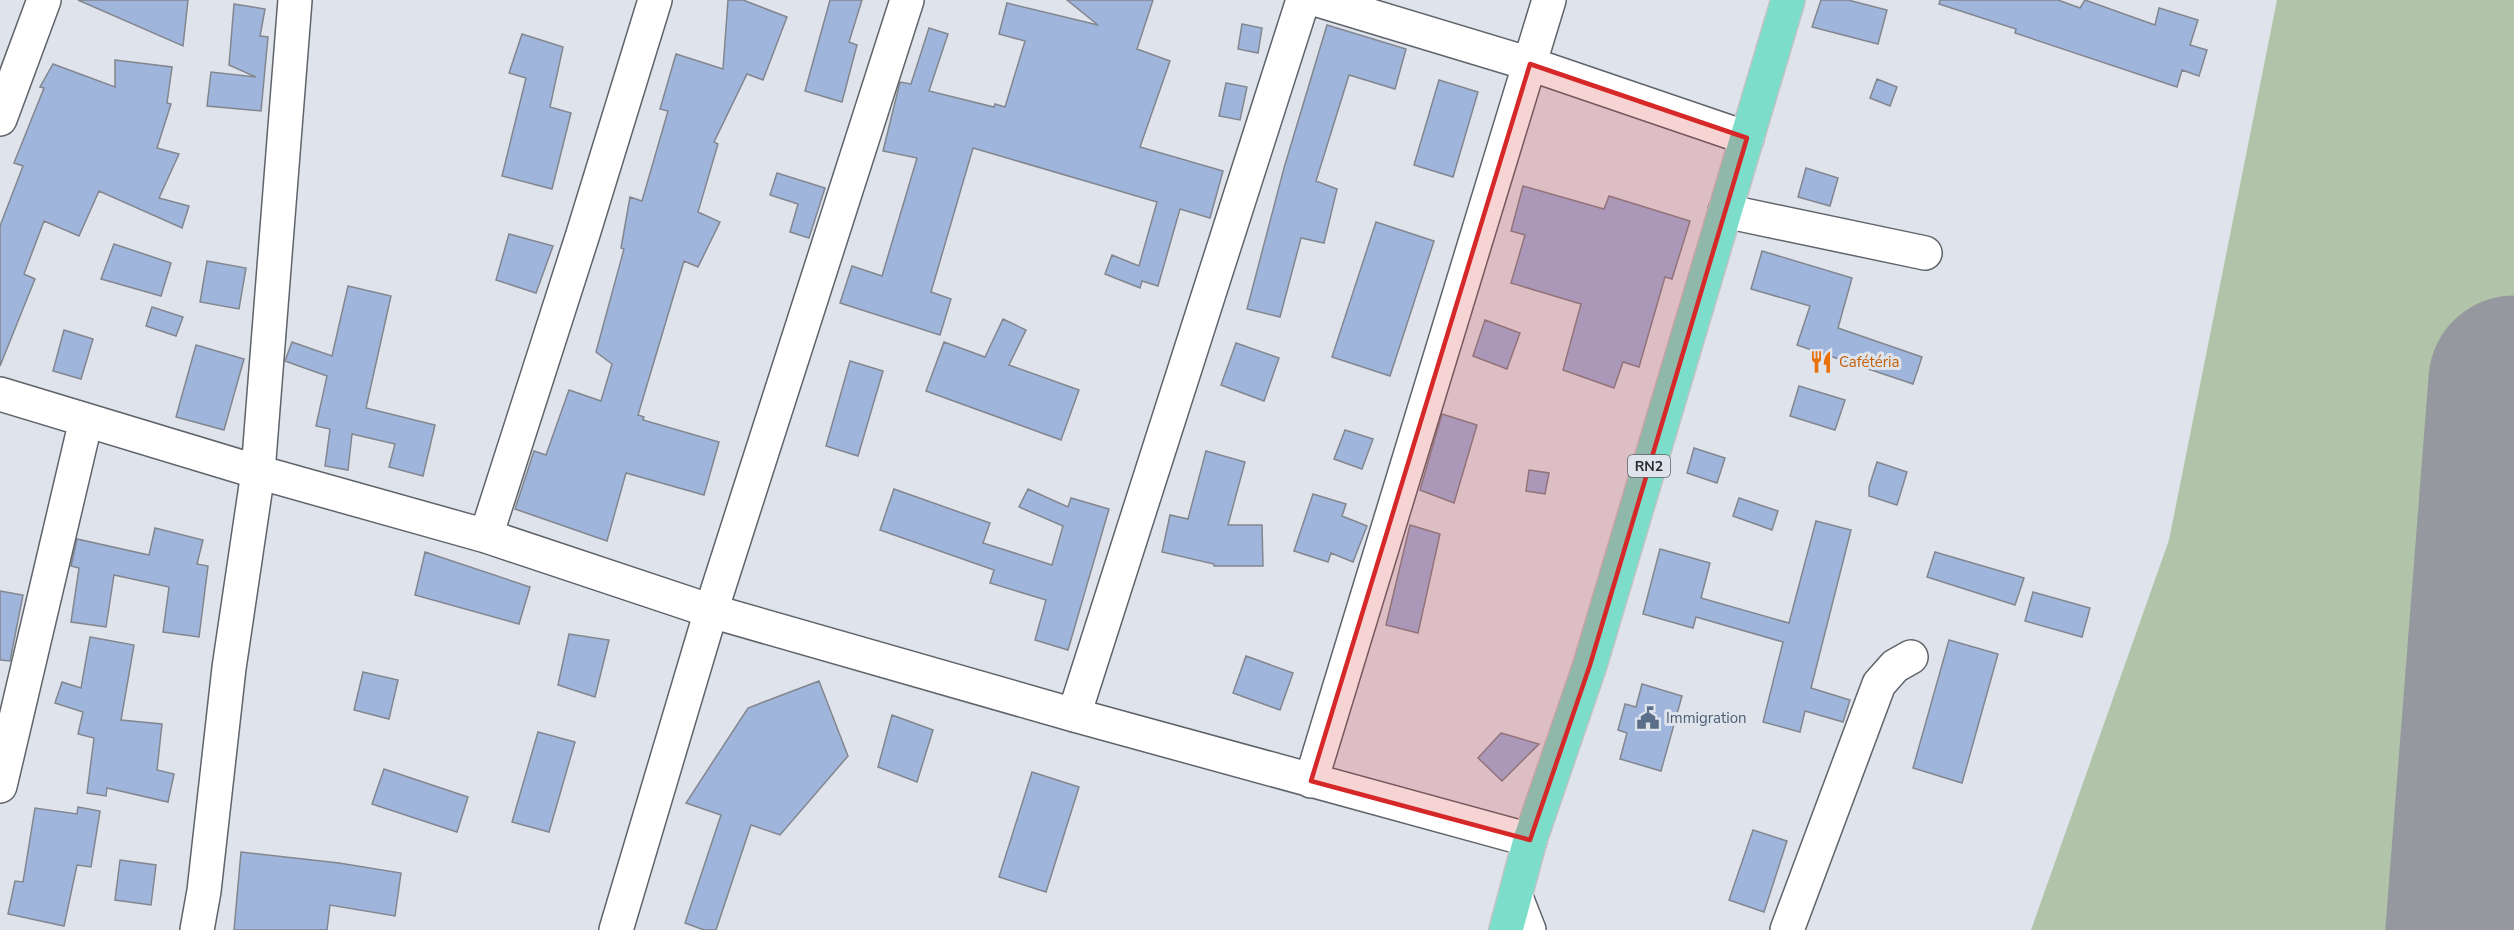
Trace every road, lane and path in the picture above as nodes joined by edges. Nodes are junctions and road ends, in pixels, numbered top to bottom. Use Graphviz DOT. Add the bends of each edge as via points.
graph roads {
  1 [pos="44,0"];
  2 [pos="295,0"];
  3 [pos="655,0"];
  4 [pos="907,0"];
  5 [pos="1303,0"];
  6 [pos="1318,0"];
  7 [pos="1549,0"];
  8 [pos="1788,0"];
  9 [pos="1530,64"];
  10 [pos="0,119"];
  11 [pos="1747,138"];
  12 [pos="1725,211"];
  13 [pos="1925,253"];
  14 [pos="0,394"];
  15 [pos="86,420"];
  16 [pos="258,472"];
  17 [pos="486,536"];
  18 [pos="711,611"];
  19 [pos="1911,657"];
  20 [pos="1074,715"];
  21 [pos="1311,781"];
  22 [pos="0,786"];
  23 [pos="1530,840"];
  24 [pos="1516,897"];
  25 [pos="197,930"];
  26 [pos="616,930"];
  27 [pos="1506,930"];
  28 [pos="1529,930"];
  29 [pos="1787,930"];
  1 -- 10 [label="street"];
  2 -- 16 [label="street"];
  3 -- 17 [label="street"];
  4 -- 18 [label="street"];
  5 -- 20 [label="street"];
  6 -- 9 [label="street"];
  7 -- 9 [label="street"];
  8 -- 11 [label="highway, RN2"];
  9 -- 11 [label="street"];
  9 -- 21 [label="street"];
  11 -- 12 [label="highway, RN2"];
  12 -- 13 [label="street"];
  12 -- 23 [label="highway, RN2" via="1590,665"];
  14 -- 15 [label="street"];
  15 -- 16 [label="street"];
  15 -- 22 [label="street"];
  16 -- 17 [label="street"];
  16 -- 25 [label="street"];
  17 -- 18 [label="street"];
  18 -- 20 [label="street"];
  18 -- 26 [label="street"];
  19 -- 29 [label="street" via="1895,666 1880,684"];
  20 -- 21 [label="street"];
  21 -- 23 [label="street"];
  23 -- 24 [label="highway, RN2"];
  24 -- 27 [label="highway, RN2"];
  24 -- 28 [label="street"];
}
